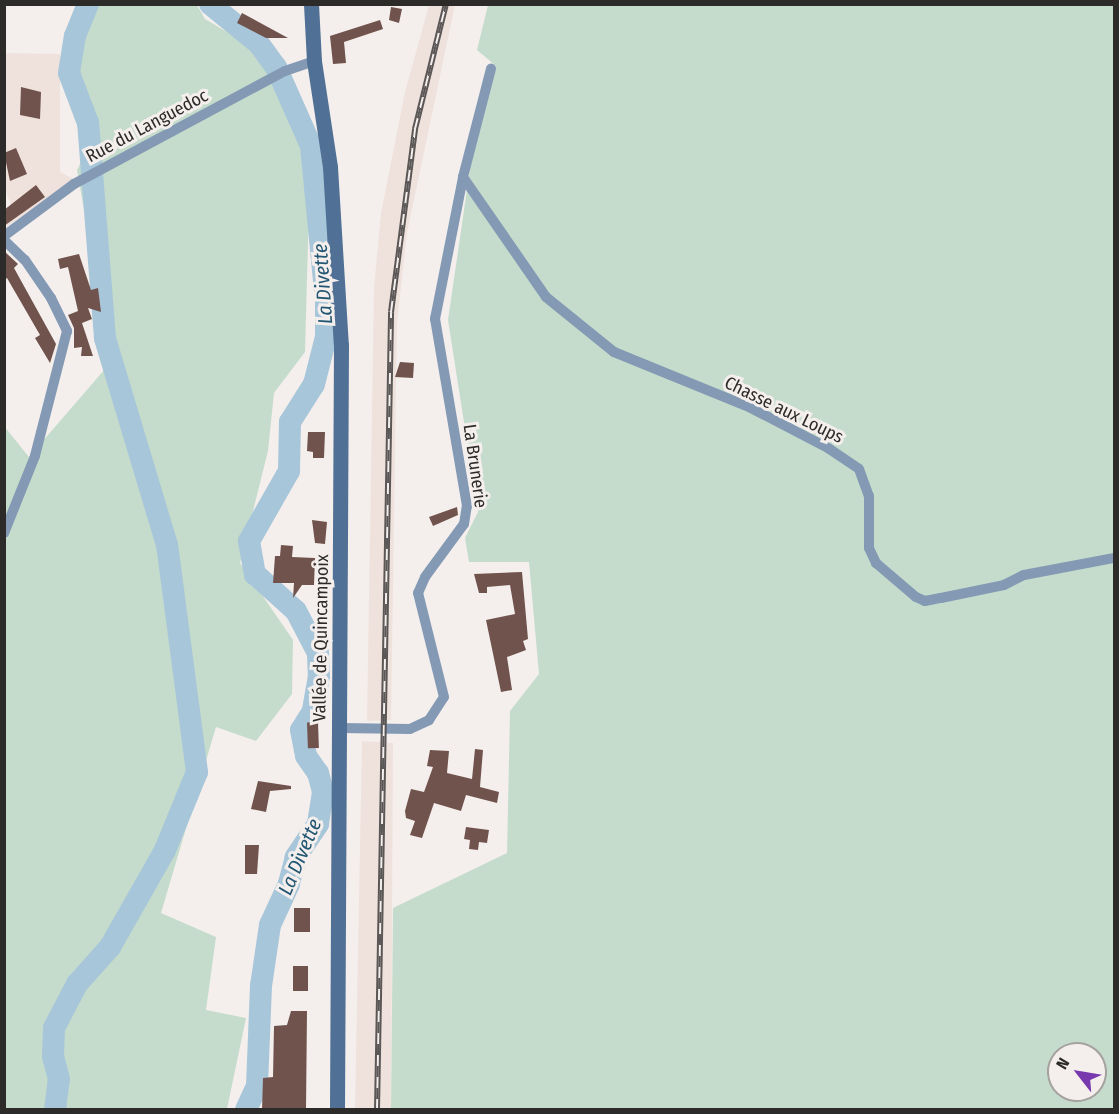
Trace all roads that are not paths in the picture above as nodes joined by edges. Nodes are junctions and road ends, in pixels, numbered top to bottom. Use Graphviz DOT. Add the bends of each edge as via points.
graph roads {
  1 [pos="311,4"];
  2 [pos="314,61"];
  3 [pos="491,69"];
  4 [pos="463,177"];
  5 [pos="4,238"];
  6 [pos="4,533"];
  7 [pos="1114,558"];
  8 [pos="340,728"];
  9 [pos="337,1110"];
  1 -- 2 [label="main road, Vallée de Quincampoix"];
  2 -- 5 [label="street, Rue du Languedoc" via="285,71 95,172"];
  2 -- 8 [label="main road, Vallée de Quincampoix" via="330,167 341,345"];
  3 -- 4 [label="street, La Brunerie"];
  4 -- 7 [label="street, Chasse aux Loups" via="546,297 614,352 751,408 828,447 859,469 869,496 869,548 876,563 916,597 925,601 1004,585 1024,575"];
  4 -- 8 [label="street, La Brunerie" via="435,319 466,515 458,535 425,577 418,593 444,697 429,720 410,729"];
  5 -- 6 [label="street" via="51,298 66,331 35,456"];
  8 -- 9 [label="main road, Vallée de Quincampoix"];
}
